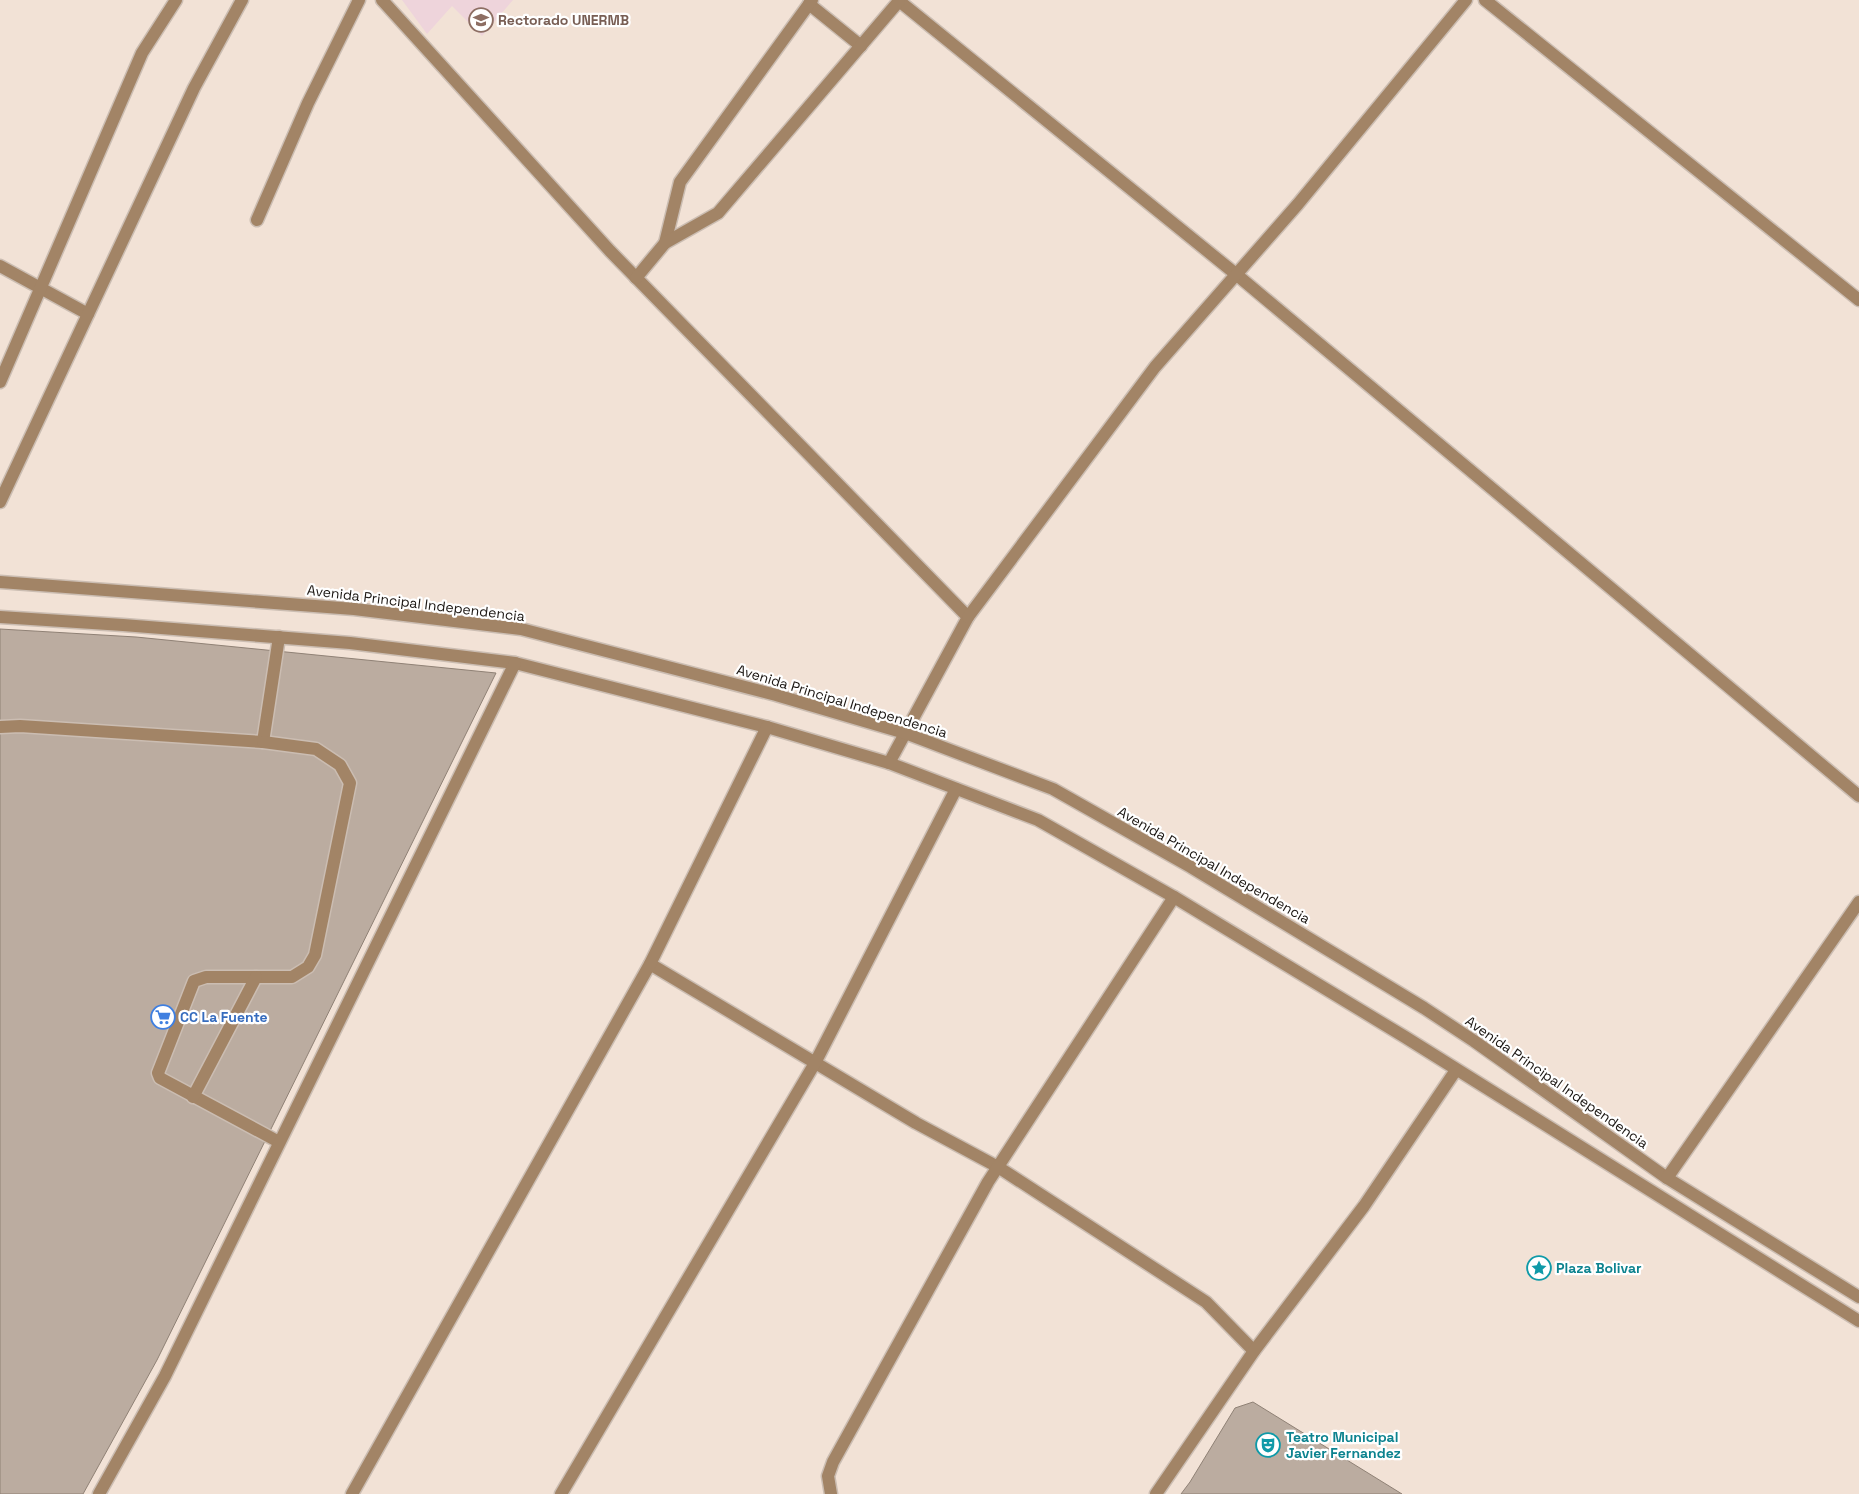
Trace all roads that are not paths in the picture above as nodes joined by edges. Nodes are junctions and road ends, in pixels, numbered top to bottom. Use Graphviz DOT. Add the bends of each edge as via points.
graph roads {
  1 [pos="176,0"];
  2 [pos="242,0"];
  3 [pos="359,0"];
  4 [pos="382,0"];
  5 [pos="1466,0"];
  6 [pos="1484,0"];
  7 [pos="899,1"];
  8 [pos="811,2"];
  9 [pos="861,46"];
  10 [pos="257,220"];
  11 [pos="665,243"];
  12 [pos="0,266"];
  13 [pos="1237,275"];
  14 [pos="636,278"];
  15 [pos="41,289"];
  16 [pos="1859,300"];
  17 [pos="88,314"];
  18 [pos="0,382"];
  19 [pos="0,502"];
  20 [pos="0,582"];
  21 [pos="0,617"];
  22 [pos="968,617"];
  23 [pos="279,637"];
  24 [pos="515,663"];
  25 [pos="0,727"];
  26 [pos="767,728"];
  27 [pos="905,733"];
  28 [pos="263,742"];
  29 [pos="889,763"];
  30 [pos="956,788"];
  31 [pos="1859,796"];
  32 [pos="1174,897"];
  33 [pos="1859,902"];
  34 [pos="650,964"];
  35 [pos="256,977"];
  36 [pos="815,1063"];
  37 [pos="1456,1070"];
  38 [pos="193,1096"];
  39 [pos="279,1142"];
  40 [pos="998,1167"];
  41 [pos="1667,1178"];
  42 [pos="1859,1297"];
  43 [pos="1859,1321"];
  44 [pos="1254,1350"];
  45 [pos="98,1494"];
  46 [pos="352,1494"];
  47 [pos="561,1494"];
  48 [pos="831,1494"];
  49 [pos="1156,1494"];
  1 -- 15 [label="street" via="142,53"];
  2 -- 17 [label="street" via="194,88"];
  3 -- 10 [label="street" via="308,103"];
  4 -- 14 [label="street"];
  5 -- 13 [label="street"];
  6 -- 16 [label="street"];
  7 -- 9 [label="street"];
  7 -- 13 [label="street"];
  8 -- 9 [label="street"];
  8 -- 11 [label="street" via="680,182"];
  9 -- 11 [label="street" via="718,213"];
  11 -- 14 [label="street"];
  12 -- 15 [label="street"];
  13 -- 22 [label="street" via="1156,367"];
  13 -- 31 [label="street"];
  14 -- 22 [label="street"];
  15 -- 17 [label="street"];
  15 -- 18 [label="street"];
  17 -- 19 [label="street"];
  20 -- 27 [label="street, Avenida Principal Independencia" via="354,609 521,629 776,694"];
  21 -- 23 [label="street"];
  22 -- 27 [label="street"];
  23 -- 24 [label="street"];
  23 -- 28 [label="street"];
  24 -- 26 [label="street"];
  24 -- 39 [label="street"];
  25 -- 28 [label="street"];
  26 -- 29 [label="street"];
  26 -- 34 [label="street"];
  27 -- 29 [label="street"];
  27 -- 41 [label="street, Avenida Principal Independencia" via="1053,789 1191,868 1438,1018"];
  28 -- 35 [label="street" via="316,749 340,765 350,783 314,955 308,967 292,977"];
  29 -- 30 [label="street"];
  30 -- 32 [label="street" via="1038,820"];
  30 -- 36 [label="street"];
  32 -- 37 [label="street"];
  32 -- 40 [label="street"];
  33 -- 41 [label="street"];
  34 -- 36 [label="street"];
  34 -- 46 [label="street"];
  35 -- 38 [label="street"];
  35 -- 38 [label="street" via="206,977 194,982 158,1073 160,1078"];
  36 -- 40 [label="street"];
  36 -- 47 [label="street"];
  37 -- 43 [label="street"];
  37 -- 44 [label="street" via="1364,1206"];
  38 -- 39 [label="street"];
  39 -- 45 [label="street" via="165,1376"];
  40 -- 44 [label="street" via="1206,1302"];
  40 -- 48 [label="street" via="833,1462 828,1476"];
  41 -- 42 [label="street, Avenida Principal Independencia"];
  44 -- 49 [label="street"];
}
